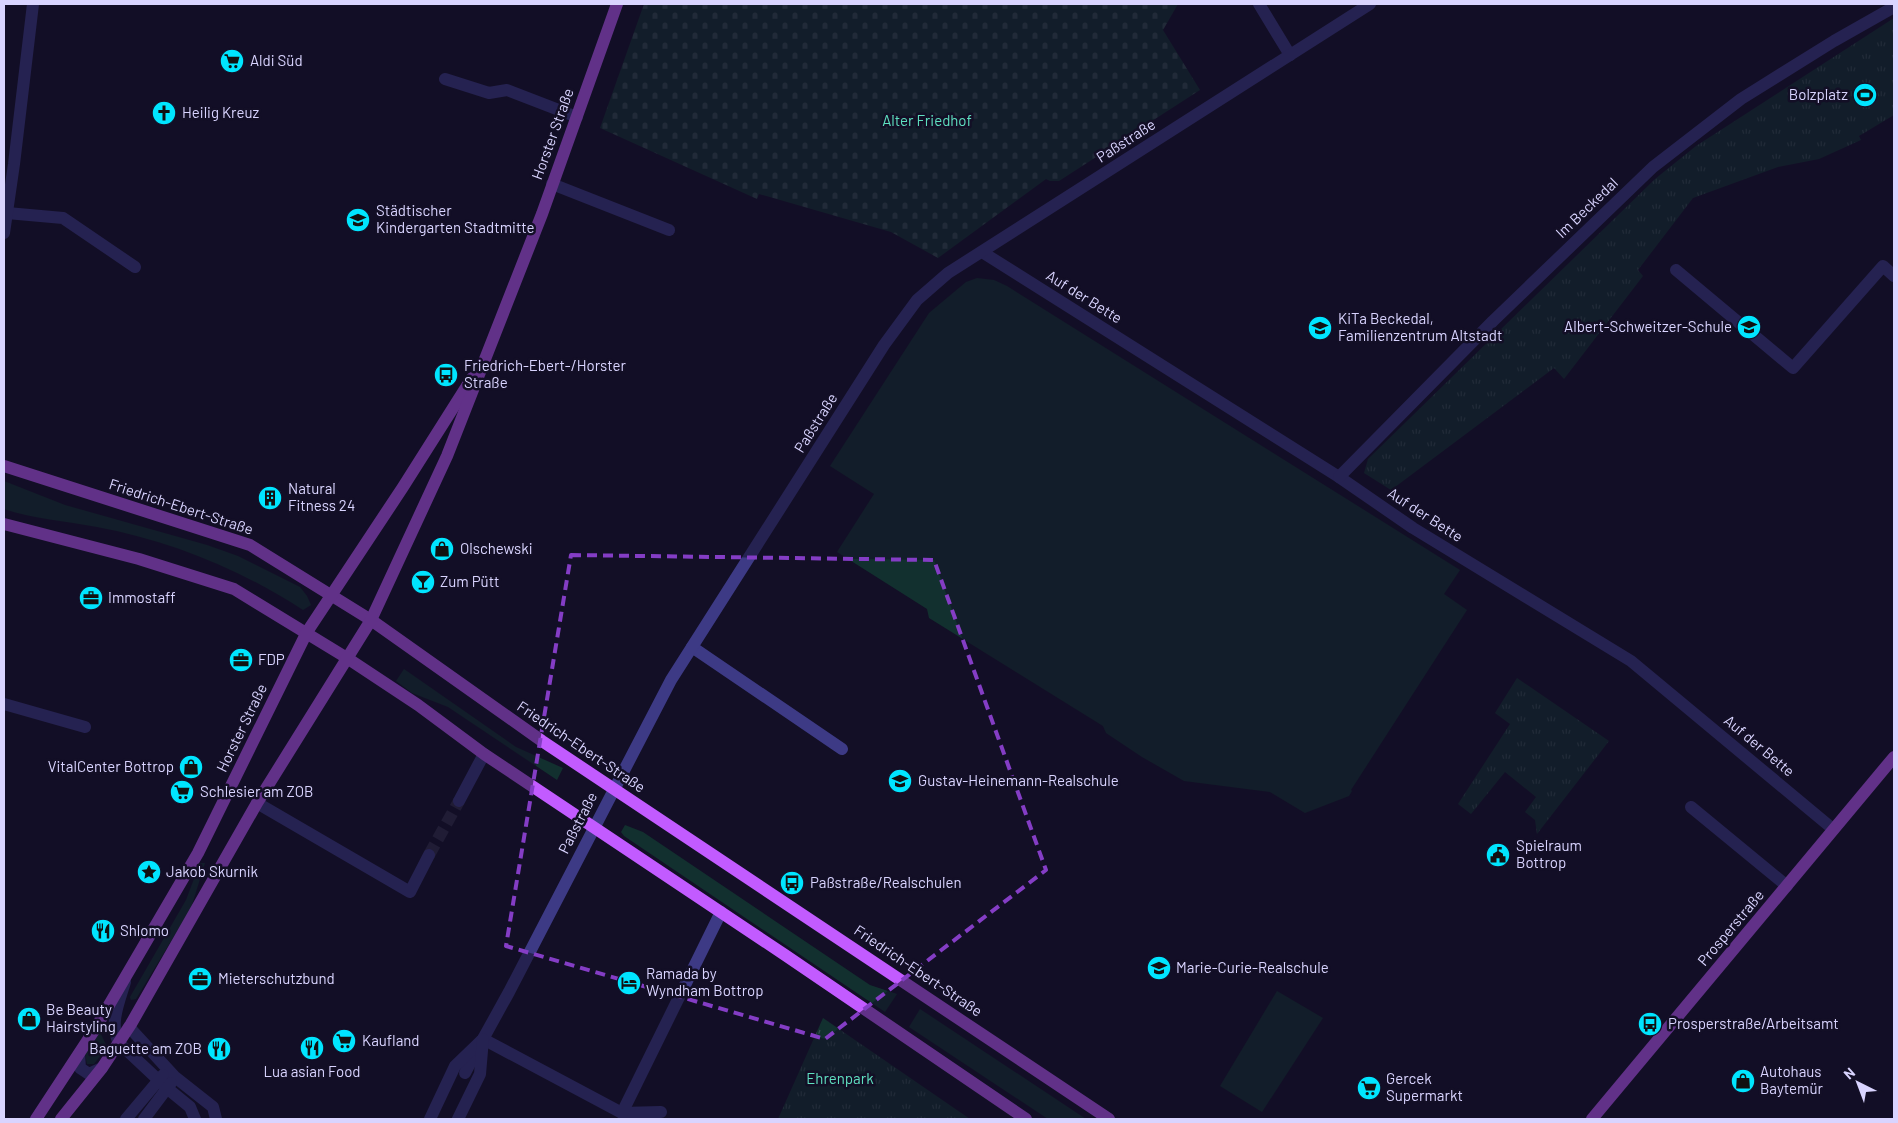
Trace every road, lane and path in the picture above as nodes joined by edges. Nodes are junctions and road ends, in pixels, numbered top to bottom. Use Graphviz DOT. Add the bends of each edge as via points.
graph roads {
  1 [pos="33,4"];
  2 [pos="616,4"];
  3 [pos="1259,4"];
  4 [pos="1370,4"];
  5 [pos="1894,7"];
  6 [pos="1290,55"];
  7 [pos="445,79"];
  8 [pos="577,117"];
  9 [pos="552,184"];
  10 [pos="7,213"];
  11 [pos="670,230"];
  12 [pos="4,233"];
  13 [pos="982,252"];
  14 [pos="135,267"];
  15 [pos="1676,270"];
  16 [pos="1894,276"];
  17 [pos="486,357"];
  18 [pos="4,466"];
  19 [pos="1339,477"];
  20 [pos="4,524"];
  21 [pos="331,594"];
  22 [pos="371,620"];
  23 [pos="307,632"];
  24 [pos="692,646"];
  25 [pos="347,658"];
  26 [pos="4,704"];
  27 [pos="85,728"];
  28 [pos="842,749"];
  29 [pos="484,754"];
  30 [pos="1894,757"];
  31 [pos="614,789"];
  32 [pos="459,801"];
  33 [pos="258,803"];
  34 [pos="1691,807"];
  35 [pos="594,828"];
  36 [pos="1833,829"];
  37 [pos="429,855"];
  38 [pos="1787,886"];
  39 [pos="721,912"];
  40 [pos="126,977"];
  41 [pos="129,1028"];
  42 [pos="483,1038"];
  43 [pos="119,1043"];
  44 [pos="80,1054"];
  45 [pos="102,1068"];
  46 [pos="171,1073"];
  47 [pos="465,1074"];
  48 [pos="164,1085"];
  49 [pos="661,1112"];
  50 [pos="622,1113"];
  51 [pos="36,1119"];
  52 [pos="61,1119"];
  53 [pos="126,1119"];
  54 [pos="144,1119"];
  55 [pos="195,1119"];
  56 [pos="216,1119"];
  57 [pos="430,1119"];
  58 [pos="458,1119"];
  59 [pos="1026,1119"];
  60 [pos="1109,1119"];
  61 [pos="1592,1119"];
  1 -- 10 [label="street"];
  2 -- 8 [label="main road, Horster Straße"];
  3 -- 6 [label="street"];
  4 -- 6 [label="street, Paßstraße"];
  5 -- 19 [label="street, Im Beckedal" via="1741,99 1653,167 1493,321"];
  6 -- 13 [label="street, Paßstraße"];
  7 -- 8 [label="street" via="489,93 507,90"];
  8 -- 9 [label="main road, Horster Straße"];
  9 -- 11 [label="street"];
  9 -- 17 [label="main road, Horster Straße"];
  10 -- 12 [label="street"];
  10 -- 14 [label="street" via="62,218"];
  13 -- 19 [label="street, Auf der Bette"];
  13 -- 24 [label="street, Paßstraße" via="932,285 917,300 884,345"];
  15 -- 16 [label="street" via="1793,368 1883,266"];
  17 -- 21 [label="main road, Horster Straße"];
  17 -- 22 [label="main road, Horster Straße" via="447,456"];
  18 -- 21 [label="main road, Friedrich-Ebert-Straße" via="250,545"];
  19 -- 36 [label="street, Auf der Bette" via="1413,528 1631,661"];
  20 -- 23 [label="main road" via="139,559 234,589"];
  21 -- 22 [label="main road, Friedrich-Ebert-Straße"];
  21 -- 23 [label="main road, Horster Straße"];
  22 -- 25 [label="main road, Horster Straße"];
  22 -- 31 [label="main road, Friedrich-Ebert-Straße" via="470,692"];
  23 -- 25 [label="main road"];
  23 -- 40 [label="main road, Horster Straße" via="198,853"];
  24 -- 28 [label="street"];
  24 -- 31 [label="street, Paßstraße"];
  25 -- 29 [label="main road"];
  25 -- 33 [label="main road, Horster Straße"];
  26 -- 27 [label="street"];
  29 -- 32 [label="street"];
  29 -- 35 [label="main road"];
  30 -- 36 [label="main road, Prosperstraße"];
  31 -- 35 [label="street, Paßstraße"];
  31 -- 60 [label="main road, Friedrich-Ebert-Straße"];
  33 -- 37 [label="street" via="410,892"];
  33 -- 41 [label="main road, Horster Straße"];
  34 -- 38 [label="street"];
  35 -- 39 [label="main road"];
  35 -- 42 [label="street, Paßstraße"];
  36 -- 38 [label="main road, Prosperstraße"];
  38 -- 61 [label="main road, Prosperstraße"];
  39 -- 50 [label="street"];
  39 -- 59 [label="main road"];
  40 -- 43 [label="street" via="114,1022"];
  40 -- 44 [label="main road, Horster Straße"];
  41 -- 43 [label="main road, Horster Straße"];
  41 -- 46 [label="street"];
  42 -- 47 [label="street"];
  42 -- 50 [label="street"];
  42 -- 57 [label="street, Paßstraße" via="455,1066"];
  42 -- 58 [label="street, Paßstraße" via="480,1074"];
  43 -- 45 [label="main road, Horster Straße"];
  43 -- 48 [label="street"];
  44 -- 45 [label="street" via="80,1068 89,1074"];
  44 -- 51 [label="main road, Horster Straße"];
  45 -- 52 [label="main road, Horster Straße"];
  46 -- 48 [label="street"];
  46 -- 56 [label="street" via="213,1107"];
  48 -- 53 [label="street"];
  48 -- 54 [label="street"];
  48 -- 55 [label="street" via="190,1107"];
  49 -- 50 [label="street"];
}
